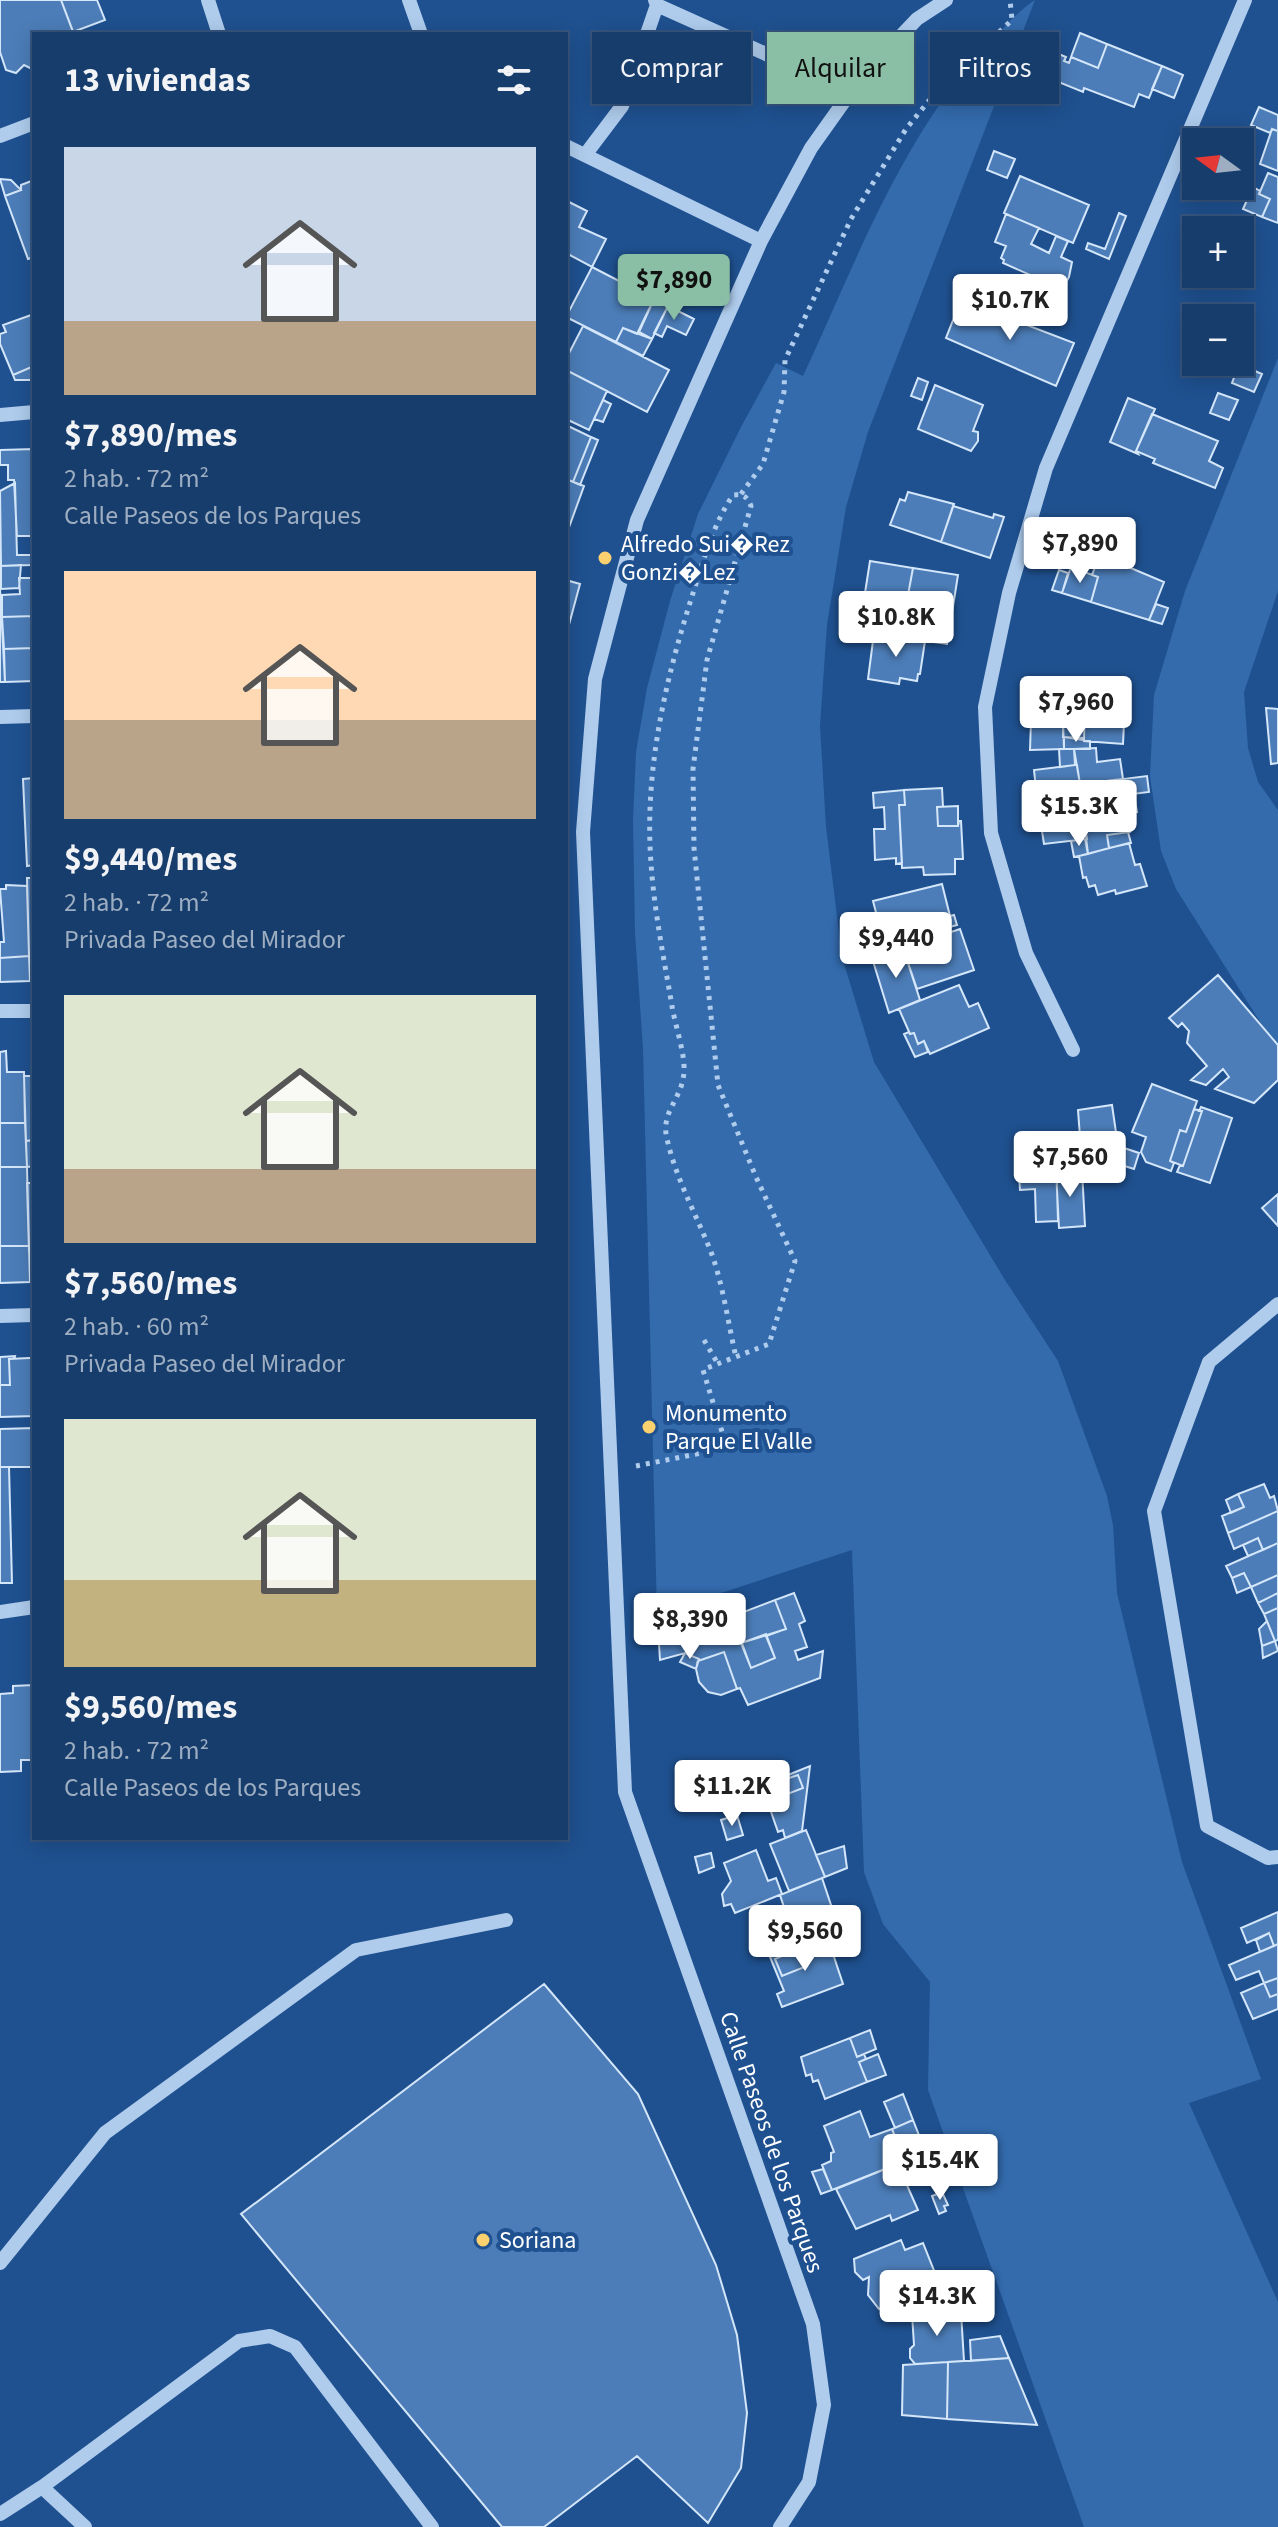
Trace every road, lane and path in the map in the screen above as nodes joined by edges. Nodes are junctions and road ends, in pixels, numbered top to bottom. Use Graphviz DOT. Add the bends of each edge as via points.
graph roads {
  1 [pos="208,0"];
  2 [pos="409,0"];
  3 [pos="946,0"];
  4 [pos="1010,0"];
  5 [pos="1245,0"];
  6 [pos="656,2"];
  7 [pos="218,32"];
  8 [pos="420,32"];
  9 [pos="767,54"];
  10 [pos="32,124"];
  11 [pos="0,136"];
  12 [pos="568,147"];
  13 [pos="585,155"];
  14 [pos="761,241"];
  15 [pos="32,412"];
  16 [pos="0,415"];
  17 [pos="741,494"];
  18 [pos="32,716"];
  19 [pos="0,717"];
  20 [pos="0,1011"];
  21 [pos="32,1011"];
  22 [pos="1073,1050"];
  23 [pos="1278,1304"];
  24 [pos="32,1315"];
  25 [pos="0,1316"];
  26 [pos="704,1340"];
  27 [pos="736,1357"];
  28 [pos="718,1364"];
  29 [pos="612,1471"];
  30 [pos="32,1607"];
  31 [pos="0,1612"];
  32 [pos="1278,1857"];
  33 [pos="506,1920"];
  34 [pos="0,2263"];
  35 [pos="42,2487"];
  36 [pos="0,2514"];
  37 [pos="85,2527"];
  38 [pos="432,2527"];
  39 [pos="780,2527"];
  1 -- 7 [label="street"];
  2 -- 8 [label="street"];
  3 -- 14 [label="street, Calle Paseos de los Parques" via="917,19 860,79 811,148"];
  4 -- 17 [label="path" via="1012,20 940,87 906,129 851,219 785,360 784,392 763,464"];
  5 -- 22 [label="street" via="1046,468 1009,593 985,707 991,833 1026,953"];
  6 -- 9 [label="street"];
  6 -- 13 [label="street" via="622,106"];
  10 -- 11 [label="street"];
  12 -- 13 [label="street"];
  13 -- 14 [label="street"];
  14 -- 29 [label="street, Calle Paseos de los Parques" via="637,520 595,679 583,832"];
  15 -- 16 [label="street"];
  17 -- 27 [label="path" via="733,495 725,507 673,655 658,728 650,862 684,1071 664,1120 666,1138 712,1255"];
  17 -- 27 [label="path" via="751,506 707,660 693,769 694,848 718,1085 795,1261 769,1344"];
  18 -- 19 [label="street"];
  20 -- 21 [label="street"];
  23 -- 32 [label="street" via="1209,1362 1154,1511 1207,1826 1268,1858"];
  24 -- 25 [label="street"];
  26 -- 28 [label="path"];
  27 -- 28 [label="path"];
  28 -- 29 [label="path" via="703,1370 727,1448"];
  29 -- 39 [label="street, Calle Paseos de los Parques" via="625,1792 813,2324 824,2405 809,2482"];
  30 -- 31 [label="street"];
  33 -- 34 [label="street" via="356,1950 105,2133"];
  35 -- 36 [label="street"];
  35 -- 37 [label="street"];
  35 -- 38 [label="street" via="239,2341 270,2336 295,2347"];
}
